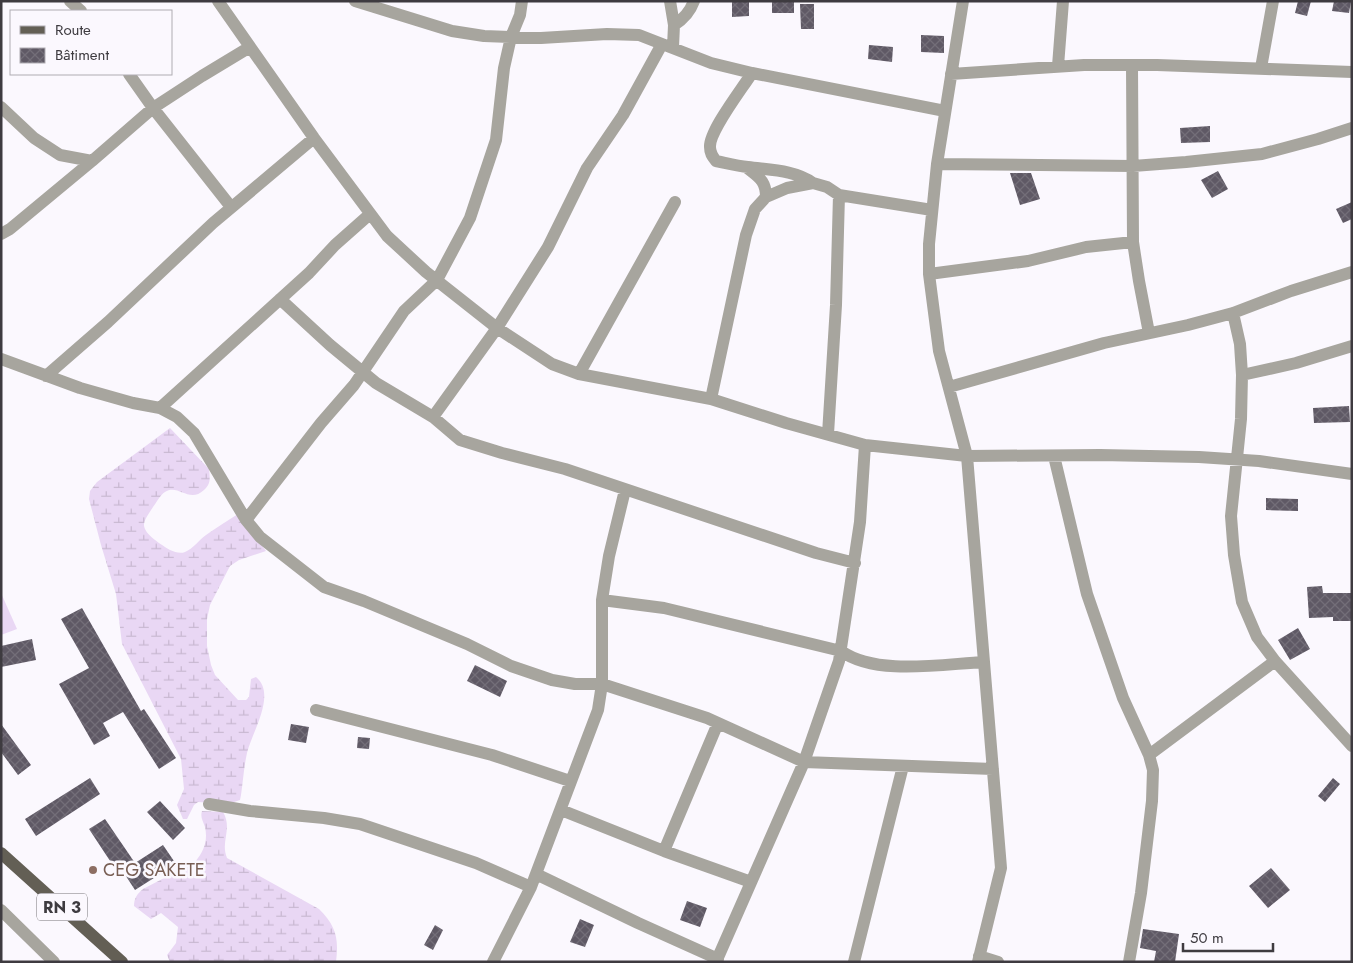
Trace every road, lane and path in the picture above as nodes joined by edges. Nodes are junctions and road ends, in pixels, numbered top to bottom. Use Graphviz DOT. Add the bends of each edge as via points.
graph roads {
  1 [pos="70,1"];
  2 [pos="218,1"];
  3 [pos="355,1"];
  4 [pos="522,1"];
  5 [pos="670,1"];
  6 [pos="694,1"];
  7 [pos="963,1"];
  8 [pos="1063,1"];
  9 [pos="1273,1"];
  10 [pos="80,10"];
  11 [pos="674,25"];
  12 [pos="511,37"];
  13 [pos="668,46"];
  14 [pos="250,47"];
  15 [pos="1132,65"];
  16 [pos="1058,66"];
  17 [pos="1261,68"];
  18 [pos="1352,72"];
  19 [pos="752,73"];
  20 [pos="951,74"];
  21 [pos="130,75"];
  22 [pos="1,107"];
  23 [pos="153,108"];
  24 [pos="945,111"];
  25 [pos="1352,128"];
  26 [pos="314,138"];
  27 [pos="92,161"];
  28 [pos="937,164"];
  29 [pos="1133,166"];
  30 [pos="746,167"];
  31 [pos="813,183"];
  32 [pos="839,195"];
  33 [pos="766,197"];
  34 [pos="675,202"];
  35 [pos="231,207"];
  36 [pos="932,210"];
  37 [pos="370,214"];
  38 [pos="1,234"];
  39 [pos="1133,242"];
  40 [pos="1352,272"];
  41 [pos="929,274"];
  42 [pos="437,280"];
  43 [pos="280,299"];
  44 [pos="1233,313"];
  45 [pos="497,328"];
  46 [pos="1149,333"];
  47 [pos="1352,346"];
  48 [pos="1,359"];
  49 [pos="362,372"];
  50 [pos="578,374"];
  51 [pos="1242,375"];
  52 [pos="46,376"];
  53 [pos="949,387"];
  54 [pos="711,399"];
  55 [pos="160,408"];
  56 [pos="433,417"];
  57 [pos="828,434"];
  58 [pos="865,444"];
  59 [pos="967,456"];
  60 [pos="1054,456"];
  61 [pos="1238,460"];
  62 [pos="1352,474"];
  63 [pos="625,490"];
  64 [pos="246,520"];
  65 [pos="855,563"];
  66 [pos="602,600"];
  67 [pos="841,651"];
  68 [pos="1275,661"];
  69 [pos="984,662"];
  70 [pos="602,684"];
  71 [pos="316,710"];
  72 [pos="718,723"];
  73 [pos="1352,746"];
  74 [pos="1149,755"];
  75 [pos="804,762"];
  76 [pos="903,766"];
  77 [pos="993,768"];
  78 [pos="570,781"];
  79 [pos="210,804"];
  80 [pos="561,810"];
  81 [pos="664,851"];
  82 [pos="1,852"];
  83 [pos="536,874"];
  84 [pos="751,882"];
  85 [pos="531,887"];
  86 [pos="1,910"];
  87 [pos="979,959"];
  88 [pos="717,960"];
  89 [pos="54,962"];
  90 [pos="122,962"];
  91 [pos="494,962"];
  92 [pos="854,962"];
  93 [pos="998,962"];
  94 [pos="1129,962"];
  1 -- 10 [label="street"];
  2 -- 14 [label="street"];
  3 -- 12 [label="street" via="452,31"];
  4 -- 12 [label="street"];
  5 -- 11 [label="street"];
  6 -- 11 [label="street" via="691,10"];
  7 -- 20 [label="street"];
  8 -- 16 [label="street"];
  9 -- 17 [label="street"];
  11 -- 13 [label="street"];
  12 -- 13 [label="street" via="639,35"];
  12 -- 42 [label="street" via="496,140 470,218"];
  13 -- 19 [label="street" via="711,63"];
  13 -- 45 [label="street" via="587,168 548,247"];
  14 -- 23 [label="street"];
  14 -- 26 [label="street"];
  15 -- 16 [label="street"];
  15 -- 17 [label="street"];
  15 -- 29 [label="street"];
  16 -- 20 [label="street"];
  17 -- 18 [label="street"];
  19 -- 24 [label="street"];
  19 -- 30 [label="street" via="713,133 710,145 716,161"];
  20 -- 24 [label="street"];
  21 -- 23 [label="street"];
  22 -- 27 [label="street" via="34,138 60,155"];
  23 -- 27 [label="street"];
  23 -- 35 [label="street"];
  24 -- 28 [label="street"];
  25 -- 29 [label="street" via="1262,154"];
  26 -- 35 [label="street"];
  26 -- 37 [label="street"];
  27 -- 38 [label="street"];
  28 -- 29 [label="street"];
  28 -- 36 [label="street"];
  29 -- 39 [label="street"];
  30 -- 31 [label="street" via="804,176"];
  30 -- 33 [label="street" via="762,180"];
  31 -- 32 [label="street"];
  31 -- 33 [label="street" via="787,188"];
  32 -- 36 [label="street"];
  32 -- 57 [label="street"];
  33 -- 54 [label="street" via="755,209 746,235"];
  34 -- 50 [label="street"];
  35 -- 52 [label="street"];
  36 -- 41 [label="street"];
  37 -- 42 [label="street" via="387,236"];
  37 -- 43 [label="street"];
  39 -- 41 [label="street"];
  39 -- 46 [label="street"];
  40 -- 44 [label="street"];
  41 -- 53 [label="street" via="939,351"];
  42 -- 45 [label="street"];
  42 -- 49 [label="street" via="404,311"];
  43 -- 49 [label="street"];
  43 -- 55 [label="street"];
  44 -- 46 [label="street"];
  44 -- 51 [label="street"];
  45 -- 50 [label="street" via="552,364"];
  45 -- 56 [label="street"];
  46 -- 53 [label="street"];
  47 -- 51 [label="street"];
  48 -- 52 [label="street"];
  49 -- 56 [label="street"];
  49 -- 64 [label="street"];
  50 -- 54 [label="street"];
  51 -- 61 [label="street"];
  52 -- 55 [label="street" via="124,401"];
  53 -- 59 [label="street"];
  54 -- 57 [label="street"];
  55 -- 64 [label="street" via="177,417 194,433"];
  56 -- 63 [label="street" via="460,440 565,469"];
  57 -- 58 [label="street"];
  58 -- 59 [label="street"];
  58 -- 65 [label="street"];
  59 -- 60 [label="street"];
  59 -- 69 [label="street"];
  60 -- 61 [label="street"];
  60 -- 74 [label="street" via="1087,594 1123,698"];
  61 -- 62 [label="street"];
  61 -- 68 [label="street" via="1231,516 1242,602 1257,637"];
  63 -- 65 [label="street"];
  63 -- 66 [label="street"];
  64 -- 70 [label="street" via="260,537 324,587 364,600 511,666 552,680"];
  65 -- 67 [label="street"];
  66 -- 67 [label="street" via="664,608"];
  66 -- 70 [label="street"];
  67 -- 69 [label="street" via="871,663 905,666"];
  67 -- 75 [label="street"];
  68 -- 73 [label="street"];
  68 -- 74 [label="street"];
  69 -- 77 [label="street"];
  70 -- 72 [label="street"];
  70 -- 78 [label="street" via="598,710"];
  71 -- 78 [label="street" via="492,755"];
  72 -- 75 [label="street"];
  72 -- 81 [label="street"];
  74 -- 94 [label="street" via="1153,770 1152,801"];
  75 -- 76 [label="street"];
  75 -- 84 [label="street"];
  76 -- 77 [label="street"];
  76 -- 92 [label="street"];
  77 -- 87 [label="street" via="1001,868"];
  78 -- 80 [label="street"];
  79 -- 85 [label="street" via="360,824 476,863"];
  80 -- 81 [label="street"];
  80 -- 83 [label="street"];
  81 -- 84 [label="street"];
  82 -- 90 [label="main road, RN 3"];
  83 -- 85 [label="street"];
  83 -- 88 [label="street"];
  84 -- 88 [label="street"];
  85 -- 91 [label="street"];
  86 -- 89 [label="street"];
  87 -- 93 [label="street"];
}
